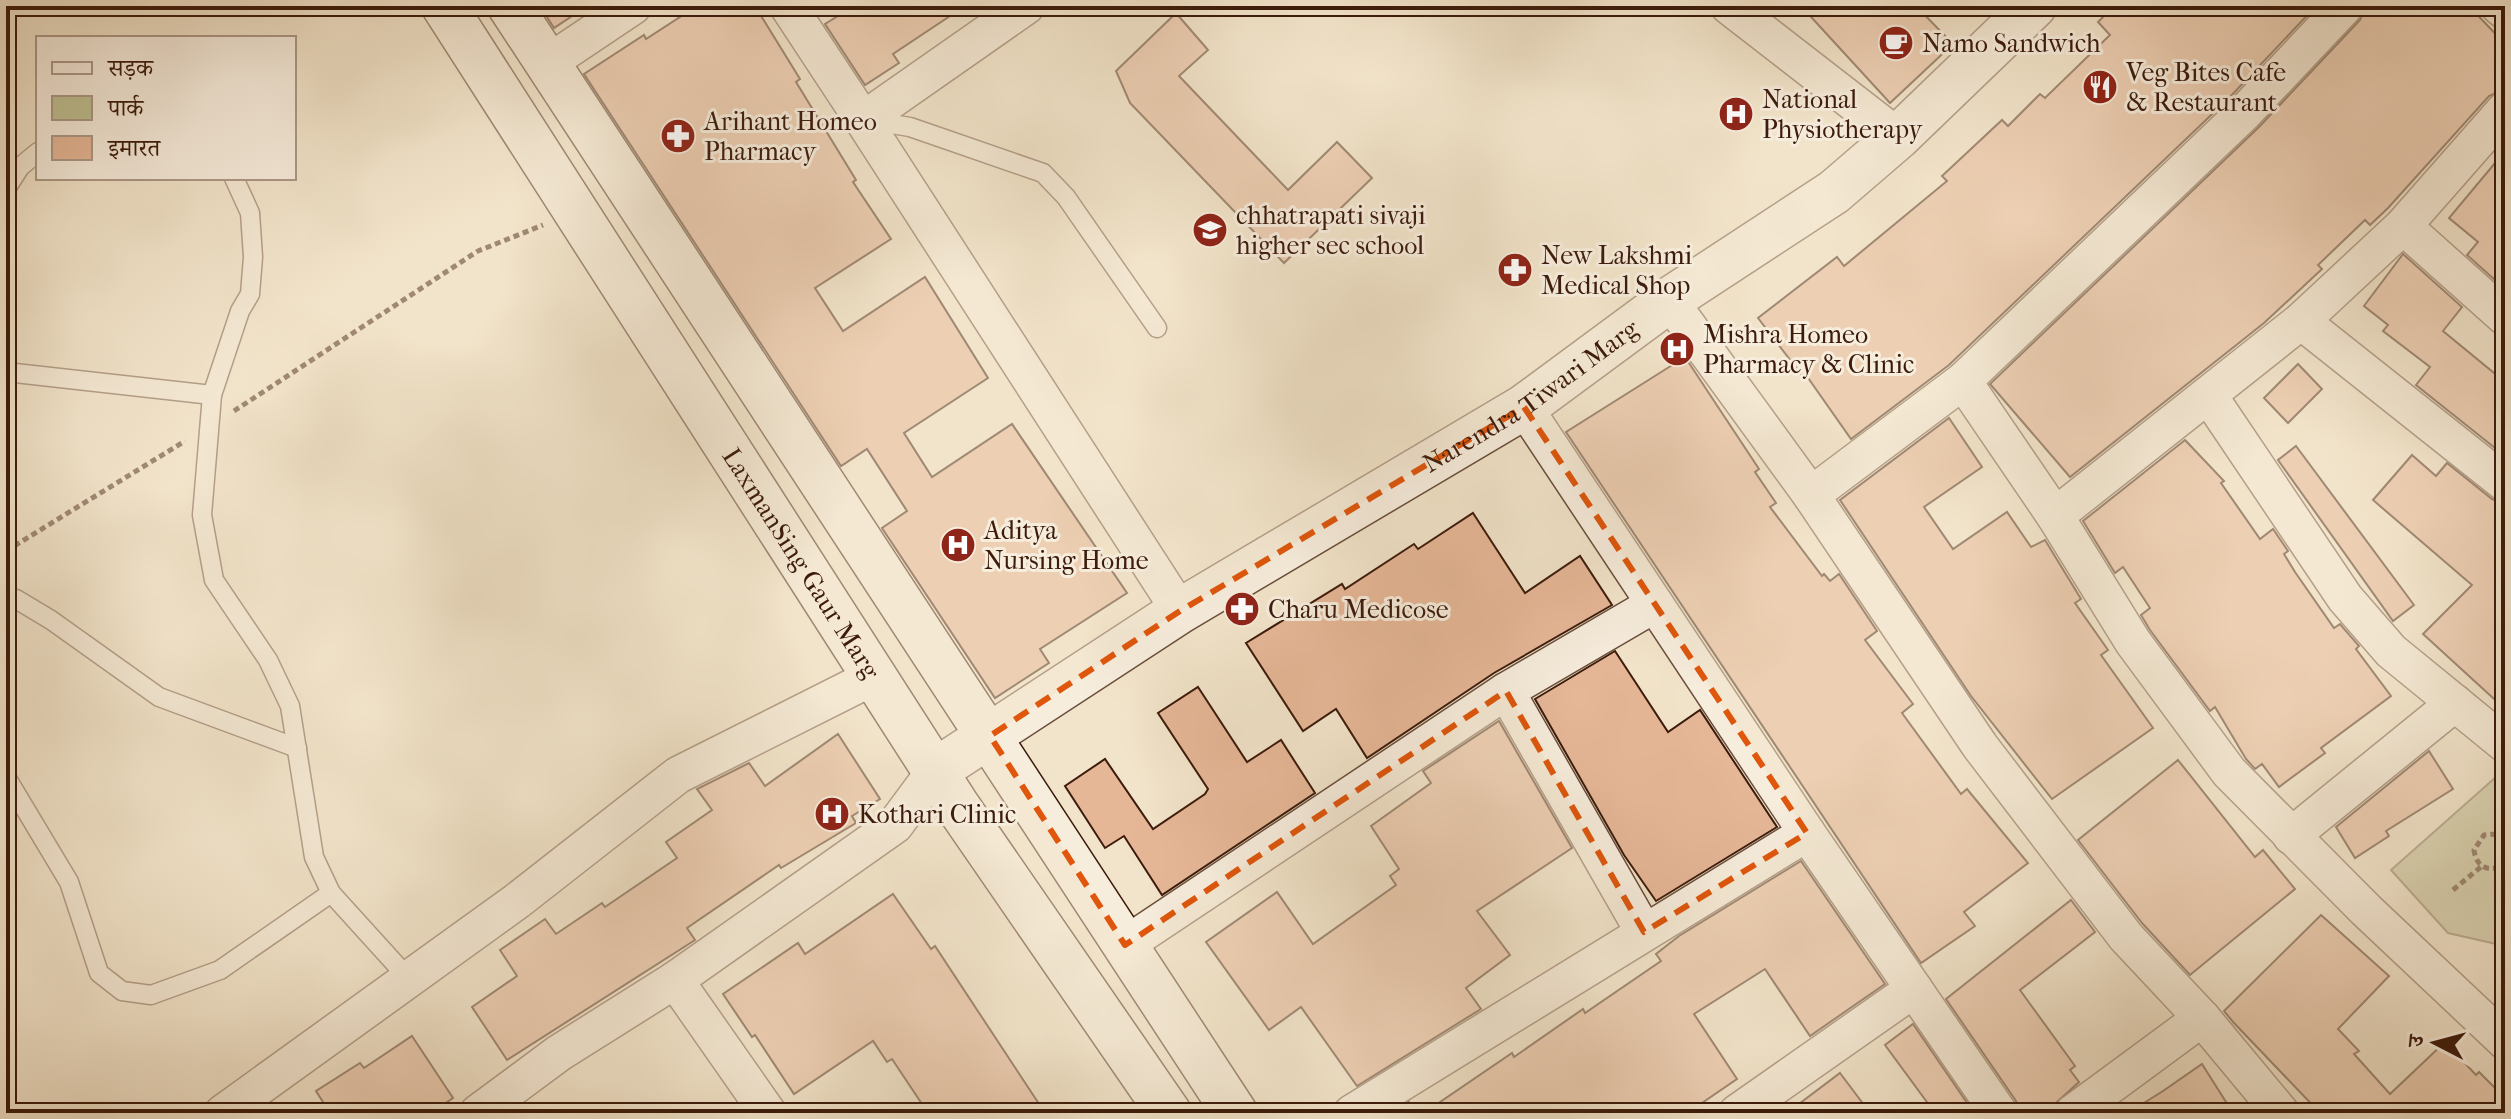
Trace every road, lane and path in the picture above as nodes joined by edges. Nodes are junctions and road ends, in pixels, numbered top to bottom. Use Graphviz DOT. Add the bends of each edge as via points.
graph roads {
  1 [pos="444,6"];
  2 [pos="510,6"];
  3 [pos="633,6"];
  4 [pos="788,6"];
  5 [pos="1026,6"];
  6 [pos="1729,6"];
  7 [pos="2034,6"];
  8 [pos="2345,6"];
  9 [pos="2499,6"];
  10 [pos="2505,11"];
  11 [pos="548,63"];
  12 [pos="2505,110"];
  13 [pos="863,120"];
  14 [pos="1898,137"];
  15 [pos="36,154"];
  16 [pos="235,180"];
  17 [pos="6,189"];
  18 [pos="578,211"];
  19 [pos="2403,226"];
  20 [pos="1669,300"];
  21 [pos="2505,317"];
  22 [pos="2301,321"];
  23 [pos="1157,328"];
  24 [pos="6,372"];
  25 [pos="1963,381"];
  26 [pos="212,395"];
  27 [pos="2209,396"];
  28 [pos="1524,407"];
  29 [pos="233,412"];
  30 [pos="193,436"];
  31 [pos="2505,483"];
  32 [pos="1811,495"];
  33 [pos="2055,516"];
  34 [pos="6,551"];
  35 [pos="6,598"];
  36 [pos="1655,604"];
  37 [pos="1180,611"];
  38 [pos="873,677"];
  39 [pos="1506,691"];
  40 [pos="2455,703"];
  41 [pos="990,736"];
  42 [pos="2505,744"];
  43 [pos="297,748"];
  44 [pos="935,771"];
  45 [pos="6,777"];
  46 [pos="1807,833"];
  47 [pos="2291,836"];
  48 [pos="2505,839"];
  49 [pos="2505,863"];
  50 [pos="2482,866"];
  51 [pos="2453,890"];
  52 [pos="331,893"];
  53 [pos="1644,932"];
  54 [pos="1125,945"];
  55 [pos="409,979"];
  56 [pos="675,980"];
  57 [pos="1914,989"];
  58 [pos="2202,1018"];
  59 [pos="2505,1041"];
  60 [pos="223,1113"];
  61 [pos="478,1113"];
  62 [pos="768,1113"];
  63 [pos="1169,1113"];
  64 [pos="1235,1113"];
  65 [pos="1352,1113"];
  66 [pos="1737,1113"];
  67 [pos="1999,1113"];
  68 [pos="2073,1113"];
  69 [pos="2281,1113"];
  1 -- 18 [label="main road, LaxmanSing Gaur Marg"];
  2 -- 11 [label="main road"];
  3 -- 11 [label="street"];
  4 -- 13 [label="street"];
  5 -- 13 [label="street"];
  6 -- 14 [label="street"];
  7 -- 14 [label="main road, Narendra Tiwari Marg"];
  8 -- 25 [label="street" via="2244,113"];
  9 -- 10 [label="street"];
  11 -- 41 [label="main road"];
  12 -- 19 [label="street"];
  13 -- 23 [label="lane" via="910,127 1043,173 1066,197"];
  13 -- 37 [label="street"];
  14 -- 20 [label="main road, Narendra Tiwari Marg" via="1834,192"];
  15 -- 17 [label="lane"];
  16 -- 26 [label="lane" via="250,213 250,294"];
  18 -- 29 [label="path" via="478,251"];
  18 -- 38 [label="main road, LaxmanSing Gaur Marg"];
  19 -- 21 [label="street"];
  19 -- 22 [label="street"];
  20 -- 28 [label="main road, Narendra Tiwari Marg"];
  20 -- 32 [label="street"];
  22 -- 27 [label="street"];
  22 -- 31 [label="street"];
  24 -- 26 [label="lane"];
  25 -- 32 [label="street"];
  25 -- 33 [label="street"];
  26 -- 43 [label="lane" via="202,515 214,580 268,660 290,706"];
  27 -- 33 [label="street"];
  27 -- 40 [label="street" via="2345,598 2391,651"];
  28 -- 36 [label="street"];
  28 -- 37 [label="main road, Narendra Tiwari Marg"];
  30 -- 34 [label="path"];
  32 -- 58 [label="street" via="1980,746 2126,937"];
  33 -- 47 [label="street" via="2133,642 2194,725 2229,772"];
  35 -- 43 [label="lane" via="51,620 159,697"];
  36 -- 39 [label="street"];
  36 -- 46 [label="street"];
  37 -- 41 [label="main road, Narendra Tiwari Marg"];
  38 -- 44 [label="main road, LaxmanSing Gaur Marg"];
  38 -- 55 [label="street" via="678,775"];
  39 -- 53 [label="street"];
  39 -- 54 [label="street"];
  40 -- 42 [label="street"];
  40 -- 47 [label="street"];
  41 -- 44 [label="main road, Narendra Tiwari Marg"];
  41 -- 54 [label="main road"];
  43 -- 52 [label="lane" via="314,857"];
  44 -- 56 [label="street" via="895,825"];
  44 -- 63 [label="main road, LaxmanSing Gaur Marg"];
  45 -- 52 [label="lane" via="69,882 99,973 122,991 151,995 220,970"];
  46 -- 53 [label="street"];
  46 -- 57 [label="street"];
  47 -- 59 [label="street"];
  48 -- 50 [label="path" via="2490,834 2479,839 2475,856"];
  49 -- 50 [label="path" via="2492,869"];
  50 -- 51 [label="path"];
  52 -- 55 [label="lane"];
  53 -- 65 [label="street"];
  54 -- 64 [label="main road"];
  55 -- 60 [label="street"];
  56 -- 61 [label="street" via="559,1053"];
  56 -- 62 [label="street"];
  57 -- 66 [label="street"];
  57 -- 67 [label="street"];
  58 -- 68 [label="street"];
  58 -- 69 [label="street"];
}
